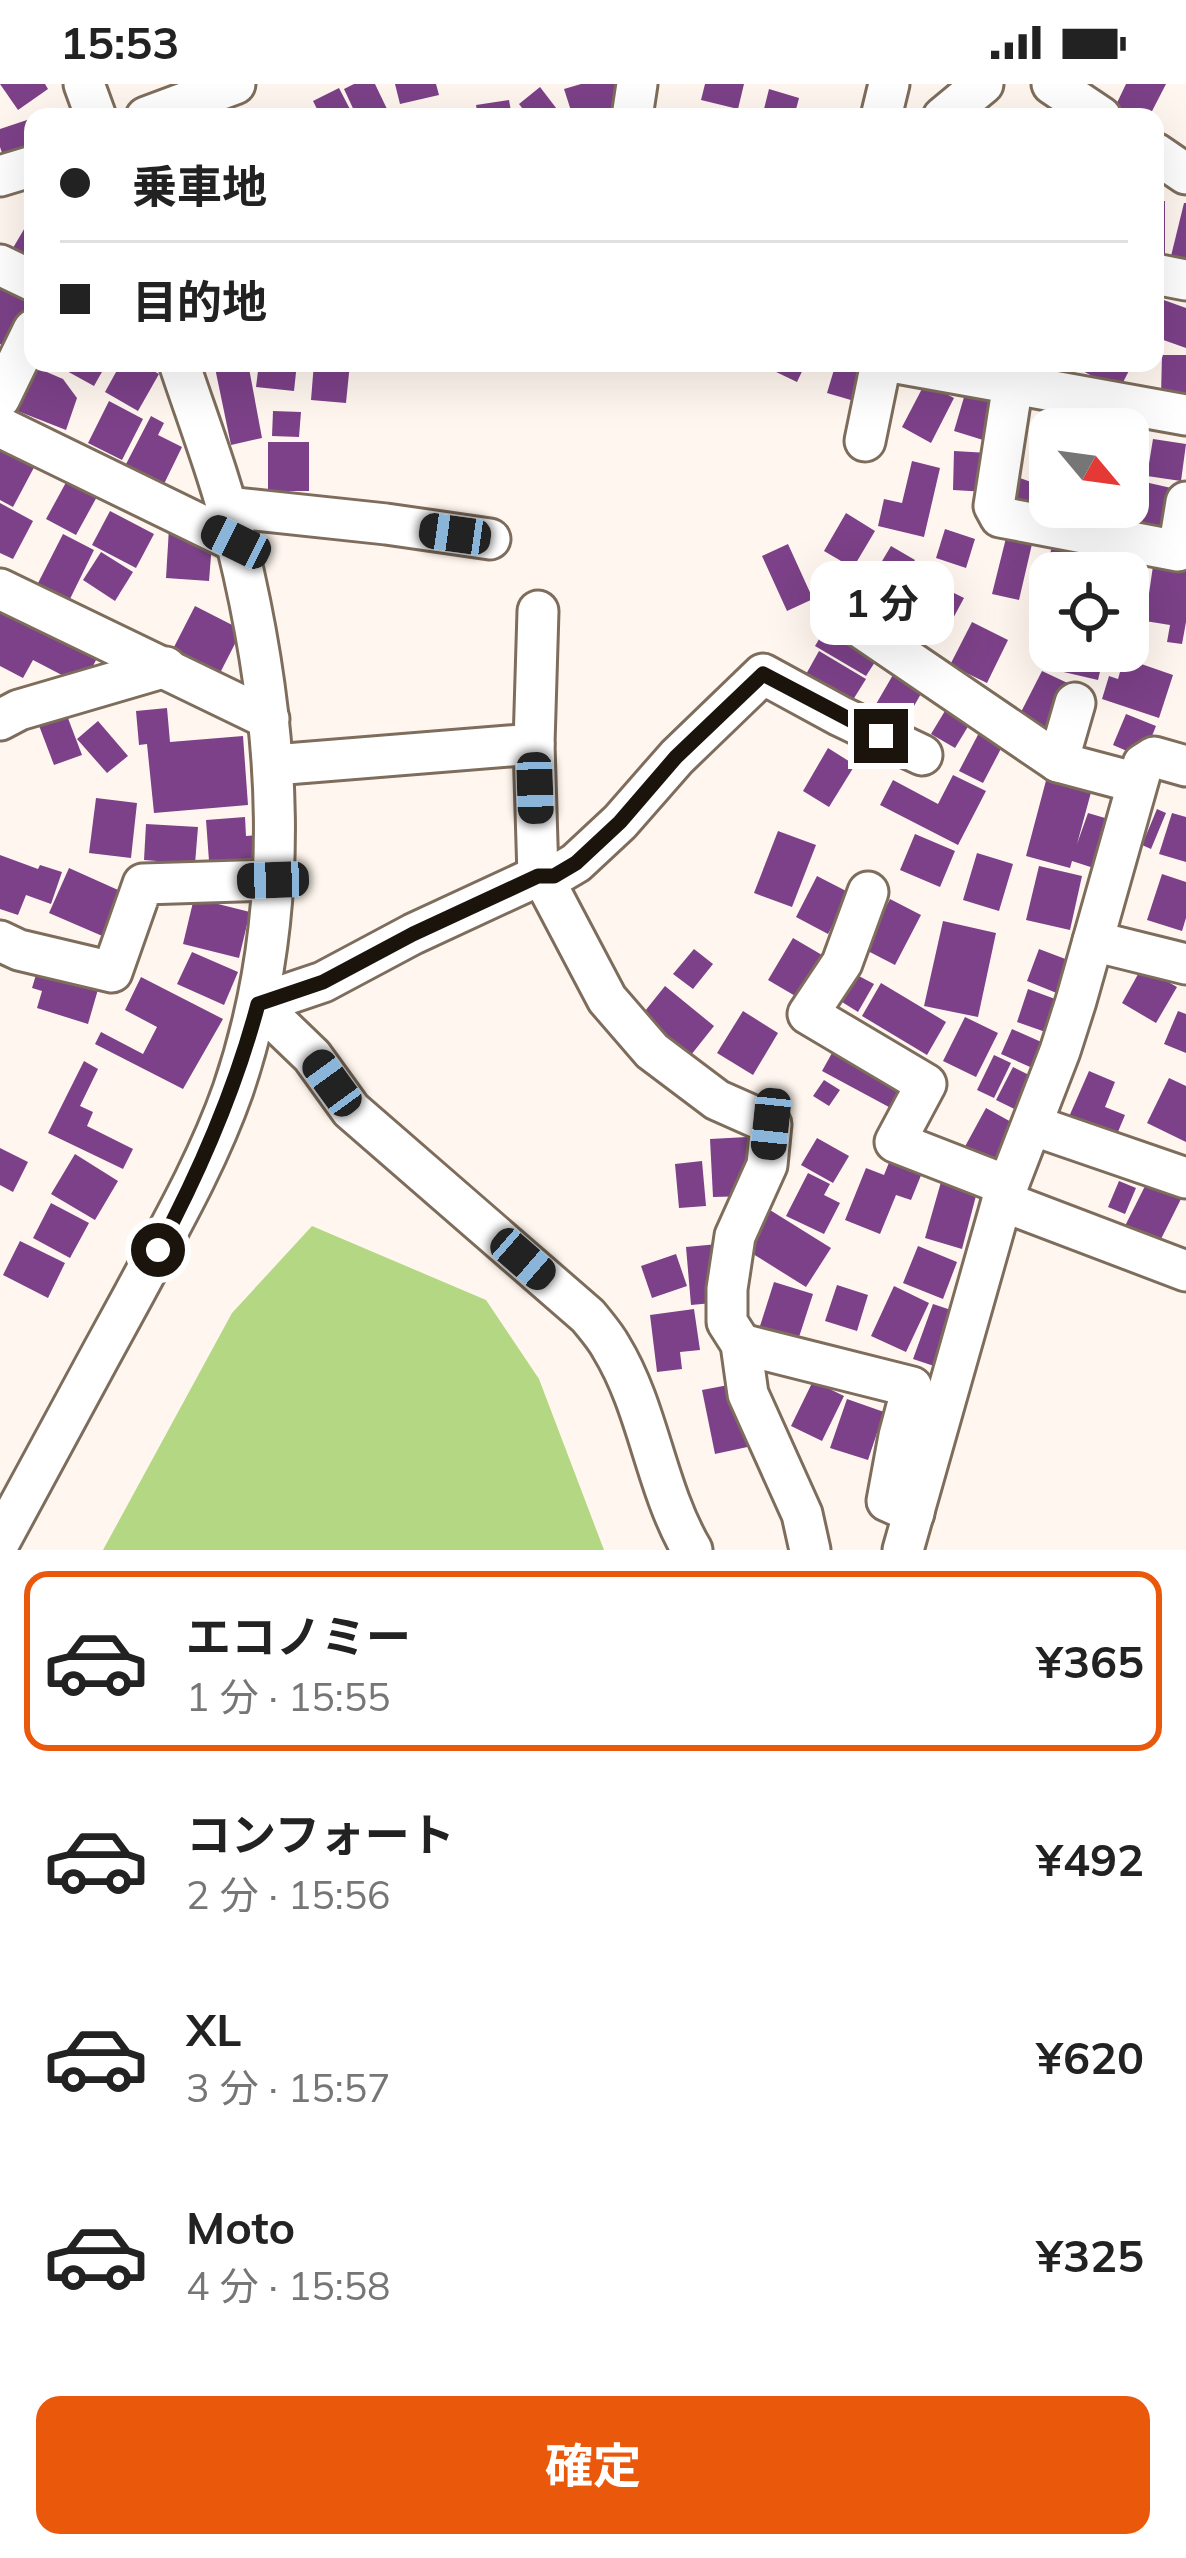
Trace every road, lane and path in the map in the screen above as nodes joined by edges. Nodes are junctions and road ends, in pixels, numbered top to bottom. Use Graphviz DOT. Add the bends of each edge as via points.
graph roads {
  1 [pos="236,84"];
  2 [pos="983,84"];
  3 [pos="1052,84"];
  4 [pos="171,108"];
  5 [pos="954,108"];
  6 [pos="1088,108"];
  7 [pos="24,349"];
  8 [pos="182,372"];
  9 [pos="878,372"];
  10 [pos="952,372"];
  11 [pos="1013,382"];
  12 [pos="0,398"];
  13 [pos="1186,415"];
  14 [pos="0,427"];
  15 [pos="866,441"];
  16 [pos="1186,502"];
  17 [pos="231,525"];
  18 [pos="490,539"];
  19 [pos="0,589"];
  20 [pos="538,611"];
  21 [pos="842,615"];
  22 [pos="166,667"];
  23 [pos="1075,703"];
  24 [pos="269,719"];
  25 [pos="0,720"];
  26 [pos="534,744"];
  27 [pos="922,755"];
  28 [pos="1058,762"];
  29 [pos="274,765"];
  30 [pos="1186,766"];
  31 [pos="1137,783"];
  32 [pos="538,876"];
  33 [pos="273,880"];
  34 [pos="868,892"];
  35 [pos="0,941"];
  36 [pos="1093,941"];
  37 [pos="1186,964"];
  38 [pos="258,1004"];
  39 [pos="1032,1125"];
  40 [pos="1186,1178"];
  41 [pos="1005,1193"];
  42 [pos="1186,1270"];
  43 [pos="741,1344"];
  44 [pos="3,1527"];
  45 [pos="908,1532"];
  46 [pos="692,1550"];
  47 [pos="810,1550"];
  1 -- 4 [label="street"];
  2 -- 5 [label="street"];
  3 -- 6 [label="street"];
  7 -- 12 [label="street"];
  8 -- 17 [label="street"];
  9 -- 15 [label="street"];
  10 -- 11 [label="street"];
  11 -- 13 [label="street"];
  11 -- 16 [label="street" via="994,506 1000,517 1178,550"];
  14 -- 17 [label="street"];
  17 -- 18 [label="street" via="386,524"];
  17 -- 24 [label="street"];
  19 -- 22 [label="street"];
  20 -- 26 [label="street"];
  21 -- 28 [label="street"];
  22 -- 24 [label="street"];
  22 -- 25 [label="street"];
  23 -- 28 [label="street"];
  24 -- 29 [label="street"];
  26 -- 29 [label="street"];
  26 -- 32 [label="street"];
  27 -- 32 [label="street" via="763,674 576,863"];
  28 -- 31 [label="street"];
  29 -- 33 [label="street"];
  30 -- 31 [label="street" via="1154,757"];
  31 -- 36 [label="street"];
  32 -- 38 [label="street" via="323,982"];
  32 -- 43 [label="street" via="607,999 652,1051 717,1100 771,1124 767,1165 735,1236 727,1289 728,1322"];
  33 -- 35 [label="street" via="142,884 112,972"];
  33 -- 38 [label="street"];
  34 -- 41 [label="street" via="842,963 808,1014 926,1084 895,1142"];
  36 -- 37 [label="street"];
  36 -- 39 [label="street"];
  38 -- 44 [label="street" via="202,1165"];
  38 -- 46 [label="street" via="312,1056 351,1110 588,1316 612,1348"];
  39 -- 40 [label="street"];
  39 -- 41 [label="street"];
  41 -- 42 [label="street"];
  41 -- 45 [label="street"];
  43 -- 45 [label="street" via="912,1387 887,1501"];
  43 -- 47 [label="street" via="748,1394"];
}
